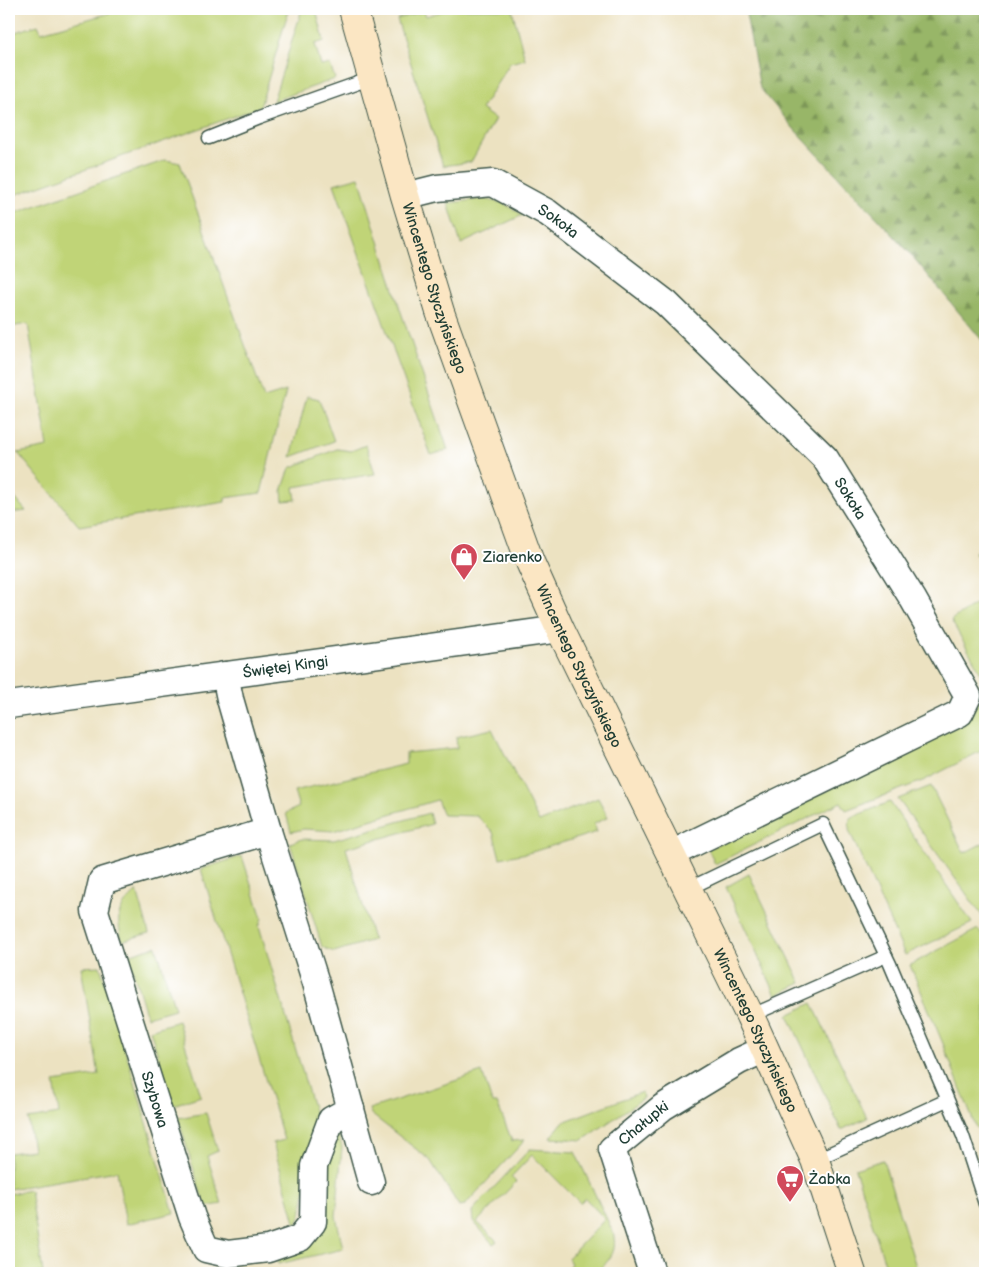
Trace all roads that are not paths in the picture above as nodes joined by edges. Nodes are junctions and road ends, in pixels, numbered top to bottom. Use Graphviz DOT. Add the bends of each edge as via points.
graph roads {
  1 [pos="353,9"];
  2 [pos="372,78"];
  3 [pos="210,138"];
  4 [pos="405,196"];
  5 [pos="560,629"];
  6 [pos="225,676"];
  7 [pos="9,705"];
  8 [pos="268,832"];
  9 [pos="671,854"];
  10 [pos="688,889"];
  11 [pos="886,956"];
  12 [pos="750,1016"];
  13 [pos="765,1049"];
  14 [pos="947,1100"];
  15 [pos="351,1109"];
  16 [pos="815,1160"];
  17 [pos="371,1182"];
  18 [pos="985,1204"];
  19 [pos="652,1273"];
  20 [pos="852,1273"];
  1 -- 2 [label="street, Wincentego Styczyńskiego"];
  2 -- 3 [label="lane"];
  2 -- 4 [label="street, Wincentego Styczyńskiego"];
  4 -- 5 [label="street, Wincentego Styczyńskiego" via="440,312 530,562"];
  4 -- 9 [label="street, Sokoła" via="437,188 492,183 548,213 666,303 825,458 913,599 968,696 960,712"];
  5 -- 6 [label="street, Świętej Kingi"];
  5 -- 9 [label="street, Wincentego Styczyńskiego"];
  6 -- 7 [label="street, Świętej Kingi"];
  6 -- 8 [label="street"];
  8 -- 15 [label="street" via="316,983"];
  8 -- 15 [label="street, Szybowa" via="102,881 95,912 192,1218 206,1249 228,1254 252,1252 268,1250 300,1238 312,1222 314,1166 331,1120"];
  9 -- 10 [label="street, Wincentego Styczyńskiego"];
  10 -- 11 [label="lane" via="823,824"];
  10 -- 12 [label="street, Wincentego Styczyńskiego"];
  11 -- 12 [label="lane"];
  11 -- 14 [label="lane"];
  12 -- 13 [label="street, Wincentego Styczyńskiego"];
  13 -- 16 [label="street, Wincentego Styczyńskiego"];
  13 -- 19 [label="street, Chałupki" via="663,1106 612,1149"];
  14 -- 16 [label="lane"];
  14 -- 18 [label="lane"];
  15 -- 17 [label="street"];
  16 -- 20 [label="street, Wincentego Styczyńskiego"];
}
